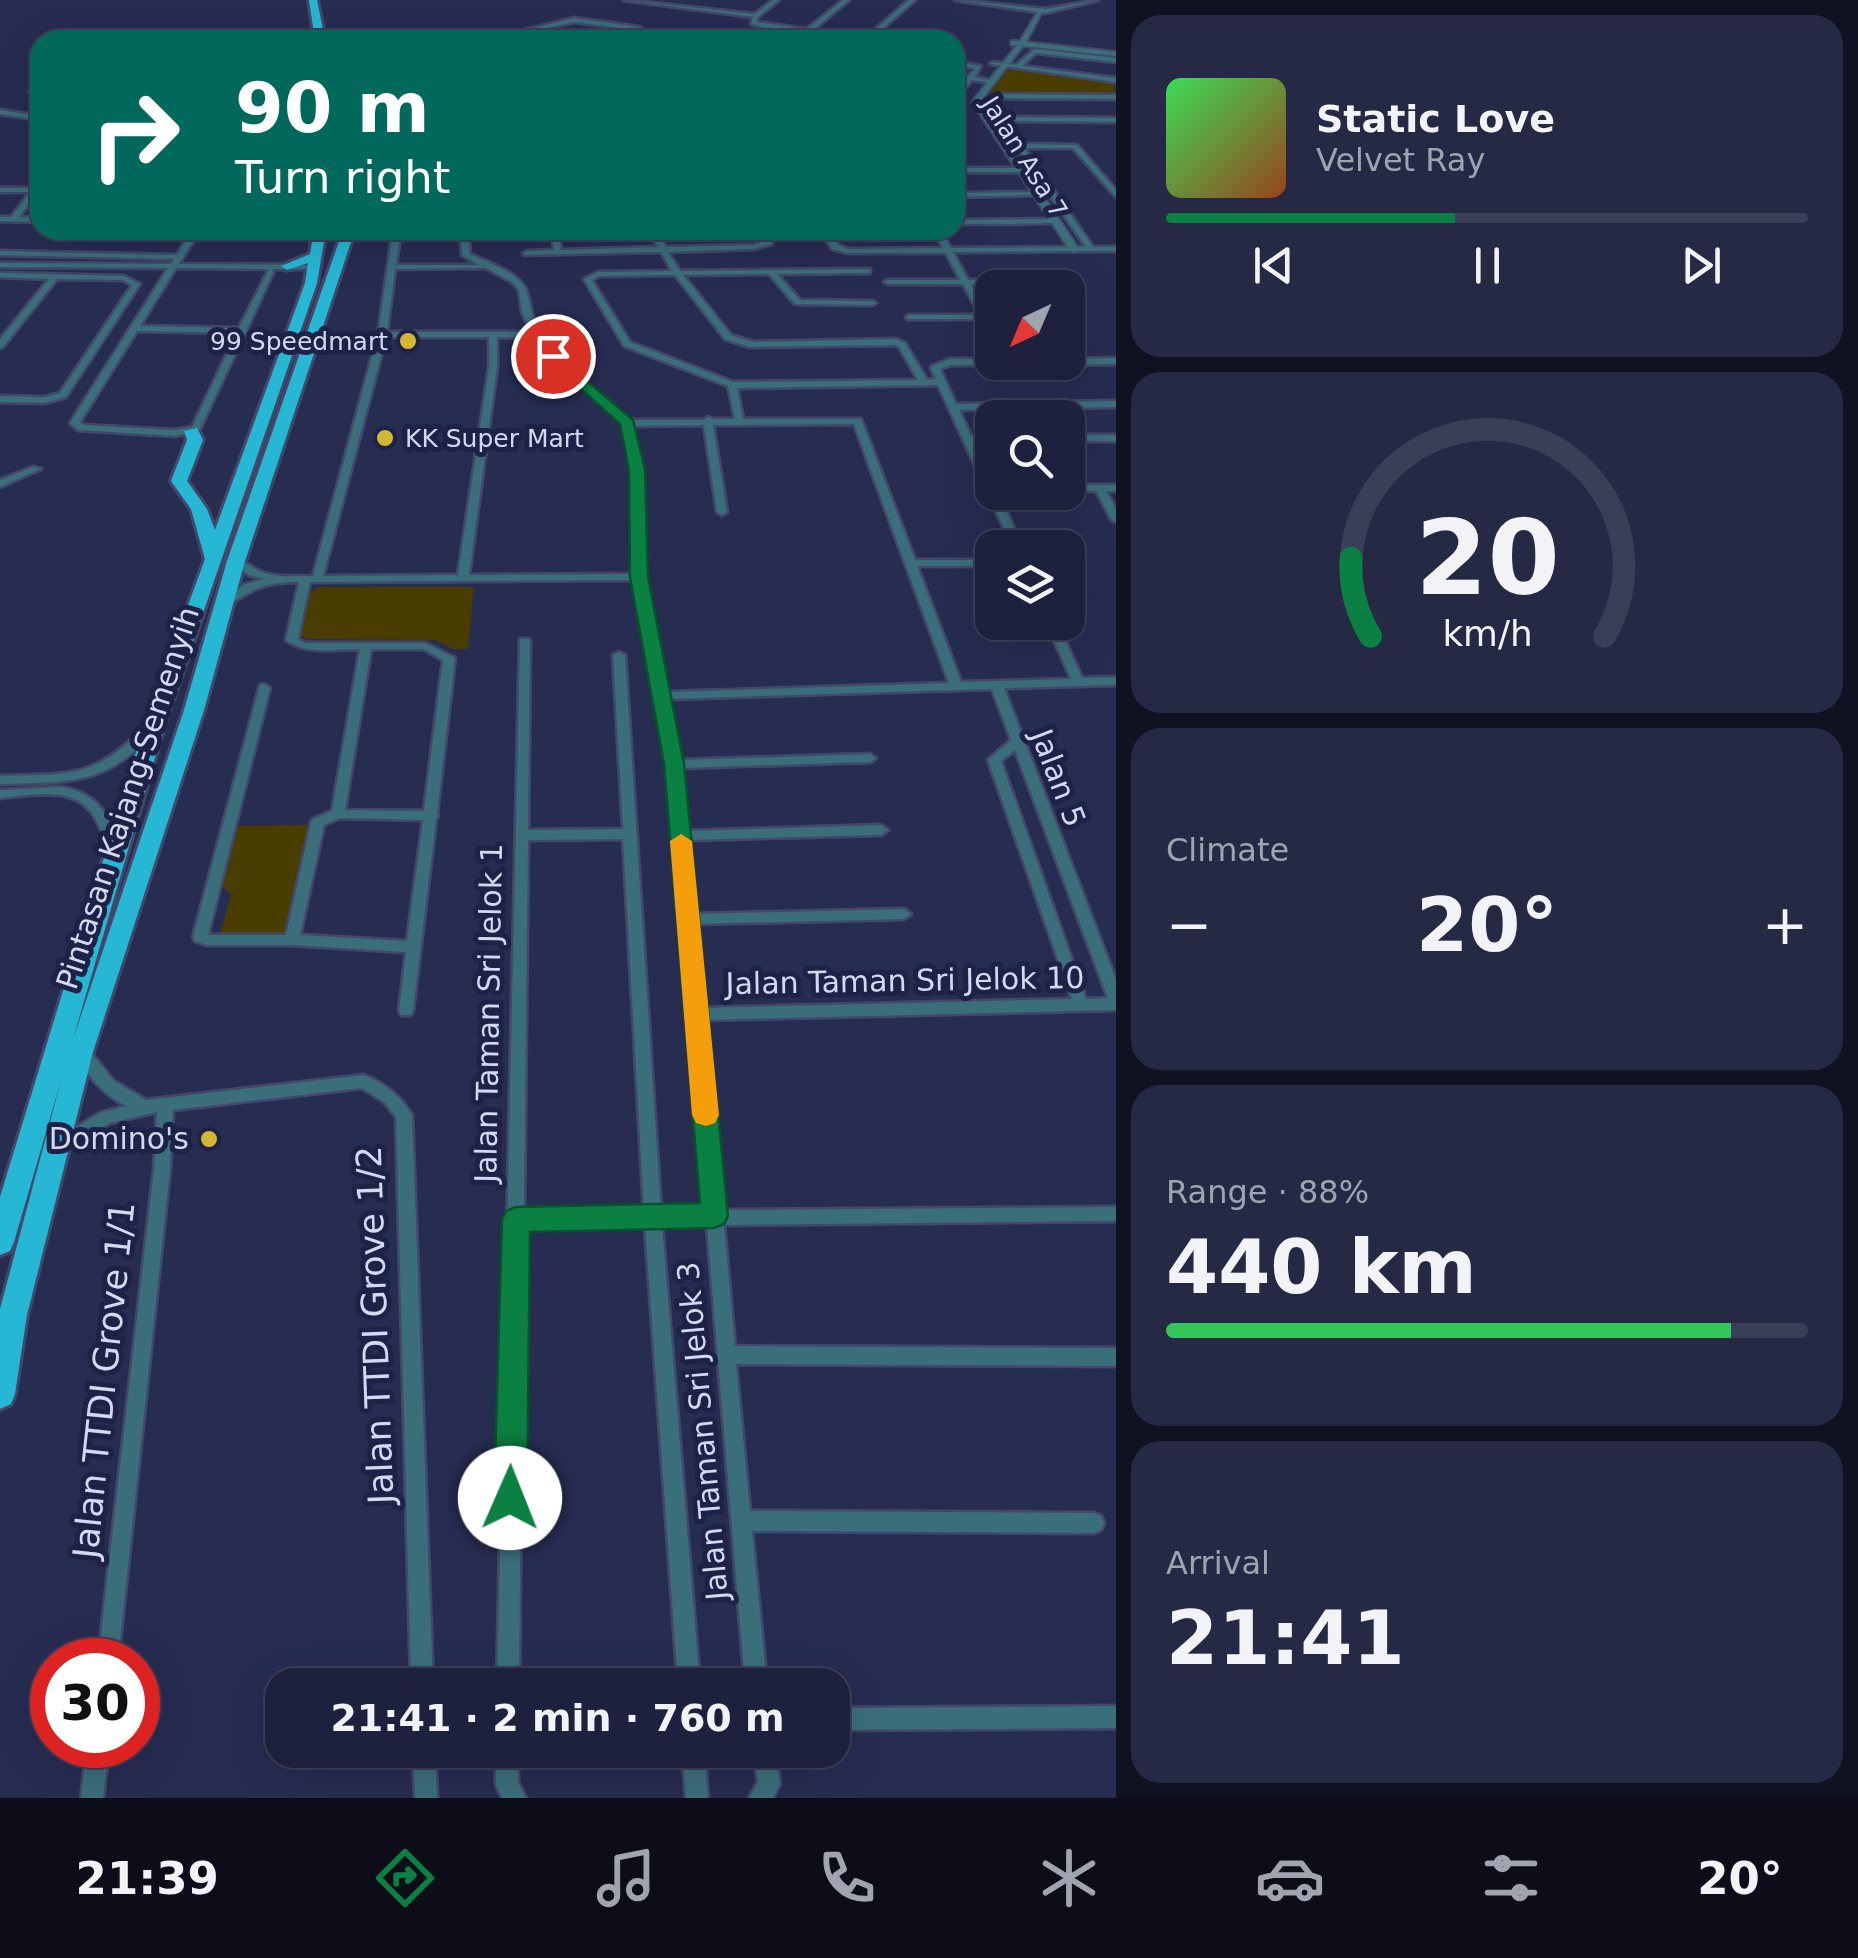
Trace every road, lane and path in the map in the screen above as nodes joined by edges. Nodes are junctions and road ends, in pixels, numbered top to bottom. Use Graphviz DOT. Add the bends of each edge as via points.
graph roads {
  1 [pos="302,0"];
  2 [pos="312,0"];
  3 [pos="627,0"];
  4 [pos="776,0"];
  5 [pos="846,0"];
  6 [pos="912,0"];
  7 [pos="958,0"];
  8 [pos="1095,0"];
  9 [pos="1041,10"];
  10 [pos="756,16"];
  11 [pos="304,23"];
  12 [pos="631,26"];
  13 [pos="536,27"];
  14 [pos="318,30"];
  15 [pos="526,30"];
  16 [pos="546,30"];
  17 [pos="619,30"];
  18 [pos="640,30"];
  19 [pos="801,30"];
  20 [pos="809,30"];
  21 [pos="878,30"];
  22 [pos="1016,43"];
  23 [pos="1116,57"];
  24 [pos="998,64"];
  25 [pos="965,65"];
  26 [pos="1018,67"];
  27 [pos="965,77"];
  28 [pos="970,78"];
  29 [pos="986,80"];
  30 [pos="1116,80"];
  31 [pos="965,85"];
  32 [pos="975,94"];
  33 [pos="1116,97"];
  34 [pos="991,100"];
  35 [pos="0,112"];
  36 [pos="30,116"];
  37 [pos="1116,120"];
  38 [pos="988,122"];
  39 [pos="1017,145"];
  40 [pos="1002,146"];
  41 [pos="965,170"];
  42 [pos="1006,170"];
  43 [pos="1018,170"];
  44 [pos="30,188"];
  45 [pos="0,190"];
  46 [pos="1022,194"];
  47 [pos="1035,194"];
  48 [pos="1116,194"];
  49 [pos="965,195"];
  50 [pos="30,197"];
  51 [pos="0,220"];
  52 [pos="13,220"];
  53 [pos="30,220"];
  54 [pos="1040,221"];
  55 [pos="1054,221"];
  56 [pos="965,222"];
  57 [pos="190,240"];
  58 [pos="319,240"];
  59 [pos="346,240"];
  60 [pos="396,240"];
  61 [pos="465,240"];
  62 [pos="556,240"];
  63 [pos="656,240"];
  64 [pos="770,240"];
  65 [pos="830,240"];
  66 [pos="944,240"];
  67 [pos="1060,249"];
  68 [pos="1074,249"];
  69 [pos="1091,249"];
  70 [pos="1116,249"];
  71 [pos="661,250"];
  72 [pos="950,250"];
  73 [pos="558,252"];
  74 [pos="527,253"];
  75 [pos="0,254"];
  76 [pos="72,255"];
  77 [pos="176,262"];
  78 [pos="830,263"];
  79 [pos="0,265"];
  80 [pos="64,266"];
  81 [pos="287,266"];
  82 [pos="489,267"];
  83 [pos="315,268"];
  84 [pos="764,269"];
  85 [pos="392,270"];
  86 [pos="270,271"];
  87 [pos="867,271"];
  88 [pos="677,273"];
  89 [pos="0,274"];
  90 [pos="56,276"];
  91 [pos="966,281"];
  92 [pos="975,281"];
  93 [pos="888,282"];
  94 [pos="975,295"];
  95 [pos="872,303"];
  96 [pos="910,317"];
  97 [pos="975,317"];
  98 [pos="137,328"];
  99 [pos="243,331"];
  100 [pos="382,334"];
  101 [pos="494,334"];
  102 [pos="536,335"];
  103 [pos="0,344"];
  104 [pos="938,348"];
  105 [pos="975,362"];
  106 [pos="1085,362"];
  107 [pos="1116,362"];
  108 [pos="948,363"];
  109 [pos="924,382"];
  110 [pos="942,382"];
  111 [pos="732,385"];
  112 [pos="0,399"];
  113 [pos="1116,404"];
  114 [pos="953,407"];
  115 [pos="708,420"];
  116 [pos="738,420"];
  117 [pos="627,423"];
  118 [pos="192,431"];
  119 [pos="1085,438"];
  120 [pos="1116,438"];
  121 [pos="968,439"];
  122 [pos="975,439"];
  123 [pos="975,454"];
  124 [pos="36,469"];
  125 [pos="0,484"];
  126 [pos="1085,488"];
  127 [pos="1098,488"];
  128 [pos="1116,488"];
  129 [pos="722,512"];
  130 [pos="1116,519"];
  131 [pos="212,559"];
  132 [pos="236,561"];
  133 [pos="975,562"];
  134 [pos="912,563"];
  135 [pos="463,577"];
  136 [pos="639,577"];
  137 [pos="277,579"];
  138 [pos="311,579"];
  139 [pos="224,604"];
  140 [pos="1059,640"];
  141 [pos="524,641"];
  142 [pos="366,646"];
  143 [pos="618,654"];
  144 [pos="1116,681"];
  145 [pos="1078,682"];
  146 [pos="996,684"];
  147 [pos="956,685"];
  148 [pos="264,688"];
  149 [pos="660,696"];
  150 [pos="154,723"];
  151 [pos="1017,742"];
  152 [pos="870,758"];
  153 [pos="674,764"];
  154 [pos="0,780"];
  155 [pos="0,794"];
  156 [pos="338,814"];
  157 [pos="432,816"];
  158 [pos="881,830"];
  159 [pos="521,834"];
  160 [pos="630,834"];
  161 [pos="680,836"];
  162 [pos="117,858"];
  163 [pos="904,914"];
  164 [pos="688,918"];
  165 [pos="292,940"];
  166 [pos="414,946"];
  167 [pos="1116,1002"];
  168 [pos="1081,1004"];
  169 [pos="406,1011"];
  170 [pos="696,1014"];
  171 [pos="81,1052"];
  172 [pos="155,1107"];
  173 [pos="53,1151"];
  174 [pos="1116,1214"];
  175 [pos="714,1216"];
  176 [pos="653,1219"];
  177 [pos="516,1220"];
  178 [pos="0,1242"];
  179 [pos="726,1355"];
  180 [pos="1116,1358"];
  181 [pos="0,1394"];
  182 [pos="741,1520"];
  183 [pos="1094,1522"];
  184 [pos="110,1638"];
  185 [pos="421,1668"];
  186 [pos="508,1668"];
  187 [pos="688,1668"];
  188 [pos="754,1668"];
  189 [pos="1116,1717"];
  190 [pos="850,1719"];
  191 [pos="95,1768"];
  192 [pos="425,1768"];
  193 [pos="507,1768"];
  194 [pos="695,1768"];
  195 [pos="767,1768"];
  196 [pos="92,1798"];
  197 [pos="426,1798"];
  198 [pos="515,1798"];
  199 [pos="697,1798"];
  200 [pos="760,1798"];
  1 -- 11 [label="highway"];
  2 -- 14 [label="highway"];
  3 -- 10 [label="street"];
  4 -- 10 [label="street"];
  5 -- 20 [label="street"];
  6 -- 21 [label="street"];
  7 -- 9 [label="street"];
  8 -- 9 [label="street"];
  9 -- 22 [label="street, Jalan Asa 7"];
  10 -- 19 [label="street" via="753,23"];
  12 -- 13 [label="street" via="574,20"];
  12 -- 17 [label="street"];
  12 -- 18 [label="street"];
  13 -- 15 [label="street"];
  13 -- 16 [label="street"];
  22 -- 23 [label="street"];
  22 -- 24 [label="street, Jalan Asa 7"];
  23 -- 26 [label="street" via="1030,52"];
  24 -- 26 [label="street"];
  24 -- 29 [label="street, Jalan Asa 7"];
  25 -- 28 [label="street" via="979,67"];
  26 -- 30 [label="street"];
  27 -- 28 [label="street"];
  28 -- 29 [label="street"];
  28 -- 31 [label="street"];
  29 -- 32 [label="street, Jalan Asa 7"];
  32 -- 34 [label="street"];
  32 -- 38 [label="street, Jalan Asa 7"];
  33 -- 34 [label="street"];
  34 -- 38 [label="street, Jalan Asa 7"];
  35 -- 36 [label="street"];
  37 -- 38 [label="street"];
  38 -- 39 [label="street, Jalan Asa 7"];
  38 -- 40 [label="street, Jalan Asa 7"];
  38 -- 42 [label="street, Jalan Asa 7"];
  39 -- 40 [label="street"];
  39 -- 48 [label="street" via="1075,146"];
  39 -- 69 [label="street, Jalan Asa 7"];
  40 -- 43 [label="street, Jalan Asa 7"];
  41 -- 42 [label="street"];
  42 -- 43 [label="street"];
  42 -- 46 [label="street, Jalan Asa 7"];
  43 -- 47 [label="street, Jalan Asa 7"];
  44 -- 45 [label="street"];
  46 -- 47 [label="street"];
  46 -- 49 [label="street"];
  46 -- 54 [label="street, Jalan Asa 7"];
  47 -- 55 [label="street, Jalan Asa 7"];
  50 -- 52 [label="street"];
  51 -- 52 [label="street"];
  52 -- 53 [label="street"];
  54 -- 55 [label="street"];
  54 -- 56 [label="street"];
  54 -- 67 [label="street, Jalan Asa 7"];
  55 -- 68 [label="street, Jalan Asa 7"];
  57 -- 77 [label="street"];
  58 -- 83 [label="highway, Pintasan Kajang-Semenyih"];
  59 -- 132 [label="highway, Pintasan Kajang-Semenyih"];
  60 -- 85 [label="street"];
  61 -- 82 [label="street" via="466,256"];
  62 -- 73 [label="street"];
  63 -- 71 [label="street"];
  64 -- 71 [label="street"];
  65 -- 72 [label="street" via="847,250"];
  66 -- 72 [label="street"];
  67 -- 68 [label="street"];
  67 -- 72 [label="street"];
  68 -- 69 [label="street"];
  69 -- 70 [label="street"];
  71 -- 73 [label="street"];
  71 -- 88 [label="street"];
  72 -- 91 [label="street"];
  73 -- 74 [label="street"];
  75 -- 76 [label="street"];
  76 -- 77 [label="street"];
  76 -- 80 [label="street"];
  77 -- 80 [label="street"];
  77 -- 81 [label="street"];
  77 -- 86 [label="street"];
  77 -- 98 [label="street"];
  78 -- 84 [label="street"];
  79 -- 80 [label="street"];
  81 -- 83 [label="highway"];
  82 -- 85 [label="street"];
  82 -- 102 [label="street" via="523,290"];
  83 -- 86 [label="street"];
  83 -- 131 [label="highway, Pintasan Kajang-Semenyih"];
  84 -- 87 [label="street"];
  84 -- 88 [label="street"];
  84 -- 95 [label="street" via="798,302"];
  85 -- 100 [label="street"];
  86 -- 99 [label="street"];
  88 -- 109 [label="street" via="728,337 753,344 896,342"];
  88 -- 111 [label="street" via="598,274 588,280 627,344"];
  89 -- 90 [label="street"];
  90 -- 103 [label="street"];
  90 -- 112 [label="street" via="136,284 63,395"];
  91 -- 92 [label="street"];
  91 -- 93 [label="street"];
  91 -- 94 [label="street"];
  96 -- 97 [label="street"];
  98 -- 99 [label="street"];
  98 -- 118 [label="street" via="75,423 93,430"];
  99 -- 118 [label="street"];
  100 -- 101 [label="street"];
  100 -- 138 [label="street"];
  101 -- 102 [label="street"];
  101 -- 135 [label="street"];
  102 -- 117 [label="street"];
  104 -- 108 [label="street"];
  105 -- 108 [label="street"];
  106 -- 107 [label="street"];
  108 -- 110 [label="street" via="935,368"];
  109 -- 110 [label="street"];
  109 -- 111 [label="street"];
  110 -- 114 [label="street"];
  111 -- 116 [label="street"];
  113 -- 114 [label="street"];
  114 -- 121 [label="street"];
  115 -- 116 [label="street"];
  115 -- 117 [label="street"];
  115 -- 129 [label="street"];
  116 -- 134 [label="street" via="848,418 863,426"];
  117 -- 136 [label="street, Jalan Taman Sri Jelok 3" via="637,470"];
  118 -- 131 [label="highway" via="178,479 206,524"];
  119 -- 120 [label="street"];
  121 -- 122 [label="street"];
  121 -- 123 [label="street"];
  124 -- 125 [label="street"];
  126 -- 127 [label="street"];
  127 -- 128 [label="street"];
  127 -- 130 [label="street"];
  131 -- 150 [label="highway, Pintasan Kajang-Semenyih"];
  132 -- 137 [label="street"];
  132 -- 139 [label="highway, Pintasan Kajang-Semenyih"];
  133 -- 134 [label="street"];
  134 -- 147 [label="street"];
  135 -- 136 [label="street"];
  135 -- 138 [label="street"];
  136 -- 149 [label="street, Jalan Taman Sri Jelok 3"];
  137 -- 138 [label="street"];
  137 -- 139 [label="street" via="247,587"];
  138 -- 142 [label="street" via="292,640 303,646"];
  139 -- 171 [label="highway, Pintasan Kajang-Semenyih"];
  140 -- 145 [label="street"];
  141 -- 159 [label="street, Jalan Taman Sri Jelok 1"];
  142 -- 156 [label="street"];
  142 -- 157 [label="street" via="425,646 449,658"];
  143 -- 160 [label="street, Jalan Taman Sri Jelok 3"];
  144 -- 145 [label="street"];
  145 -- 146 [label="street"];
  146 -- 147 [label="street"];
  146 -- 151 [label="street, Jalan 5"];
  147 -- 149 [label="street"];
  148 -- 165 [label="street" via="200,937"];
  149 -- 153 [label="street, Jalan Taman Sri Jelok 3"];
  150 -- 154 [label="street" via="106,770"];
  150 -- 162 [label="highway, Pintasan Kajang-Semenyih"];
  151 -- 167 [label="street, Jalan 5"];
  151 -- 168 [label="street" via="994,760"];
  152 -- 153 [label="street"];
  153 -- 161 [label="street, Jalan Taman Sri Jelok 3"];
  155 -- 162 [label="street" via="80,794 100,810"];
  156 -- 157 [label="street"];
  156 -- 165 [label="street" via="318,822"];
  157 -- 166 [label="street"];
  158 -- 161 [label="street"];
  159 -- 160 [label="street"];
  159 -- 177 [label="street, Jalan Taman Sri Jelok 1"];
  160 -- 176 [label="street, Jalan Taman Sri Jelok 3"];
  161 -- 164 [label="street, Jalan Taman Sri Jelok 3"];
  162 -- 178 [label="highway, Pintasan Kajang-Semenyih"];
  163 -- 164 [label="street"];
  164 -- 170 [label="street, Jalan Taman Sri Jelok 3"];
  165 -- 166 [label="street"];
  166 -- 169 [label="street"];
  167 -- 168 [label="street, Jalan Taman Sri Jelok 10"];
  168 -- 170 [label="street, Jalan Taman Sri Jelok 10"];
  170 -- 175 [label="street, Jalan Taman Sri Jelok 3"];
  171 -- 172 [label="street" via="116,1096"];
  171 -- 173 [label="highway, Pintasan Kajang-Semenyih"];
  172 -- 173 [label="street, Jalan TTDI Grove 1/2" via="106,1118"];
  172 -- 184 [label="street, Jalan TTDI Grove 1/1" via="162,1168"];
  172 -- 185 [label="street, Jalan TTDI Grove 1/2" via="364,1081 404,1115"];
  173 -- 181 [label="highway, Pintasan Kajang-Semenyih"];
  174 -- 175 [label="street"];
  175 -- 176 [label="street"];
  175 -- 179 [label="street, Jalan Taman Sri Jelok 3"];
  176 -- 177 [label="street"];
  176 -- 187 [label="street, Jalan Taman Sri Jelok 3"];
  177 -- 186 [label="street, Jalan Taman Sri Jelok 1"];
  179 -- 180 [label="street"];
  179 -- 182 [label="street, Jalan Taman Sri Jelok 3"];
  182 -- 183 [label="street"];
  182 -- 188 [label="street, Jalan Taman Sri Jelok 3"];
  189 -- 190 [label="street"];
  191 -- 196 [label="street"];
  192 -- 197 [label="street"];
  193 -- 198 [label="street"];
  194 -- 199 [label="street"];
  195 -- 200 [label="street" via="769,1784"];
}
